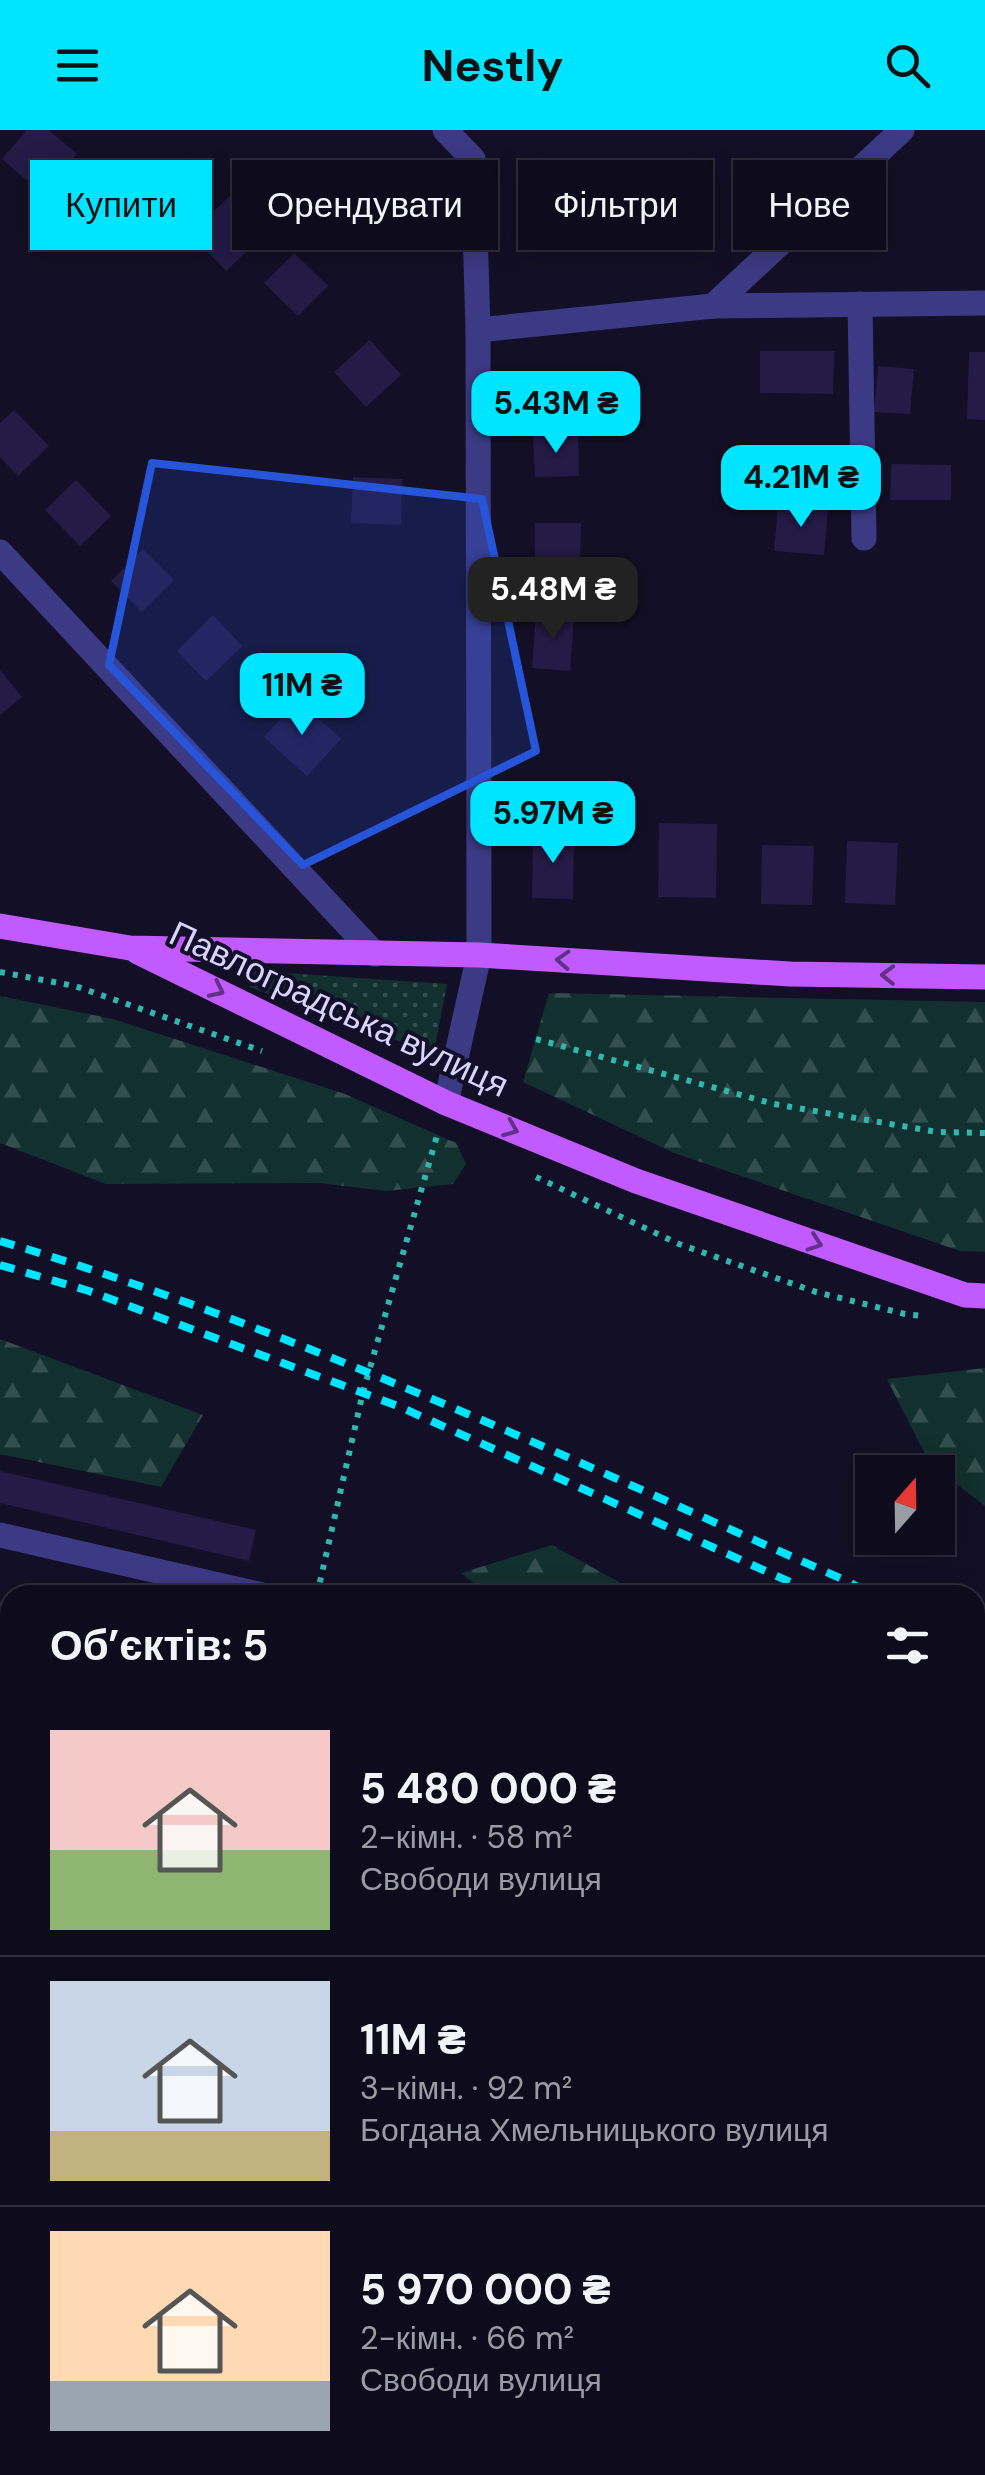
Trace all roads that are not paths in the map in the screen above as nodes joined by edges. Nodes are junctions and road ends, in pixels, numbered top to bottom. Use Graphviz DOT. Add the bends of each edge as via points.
graph roads {
  1 [pos="446,130"];
  2 [pos="902,130"];
  3 [pos="985,303"];
  4 [pos="860,304"];
  5 [pos="714,306"];
  6 [pos="478,330"];
  7 [pos="864,538"];
  8 [pos="0,552"];
  9 [pos="0,926"];
  10 [pos="130,948"];
  11 [pos="376,954"];
  12 [pos="479,955"];
  13 [pos="985,977"];
  14 [pos="446,1102"];
  15 [pos="985,1296"];
  16 [pos="0,1535"];
  17 [pos="218,1585"];
  1 -- 6 [label="street" via="473,159"];
  2 -- 5 [label="street"];
  3 -- 4 [label="street"];
  4 -- 5 [label="street"];
  4 -- 7 [label="street"];
  5 -- 6 [label="street"];
  6 -- 12 [label="street"];
  8 -- 11 [label="street"];
  9 -- 10 [label="main road"];
  10 -- 11 [label="main road, Павлоградська вулиця"];
  10 -- 14 [label="main road, Павлоградська вулиця, one-way"];
  11 -- 12 [label="main road, Павлоградська вулиця"];
  13 -- 12 [label="main road, Павлоградська вулиця, one-way" via="790,974"];
  12 -- 14 [label="street"];
  14 -- 15 [label="main road, Павлоградська вулиця, one-way" via="636,1181 965,1296"];
  16 -- 17 [label="street"];
}
